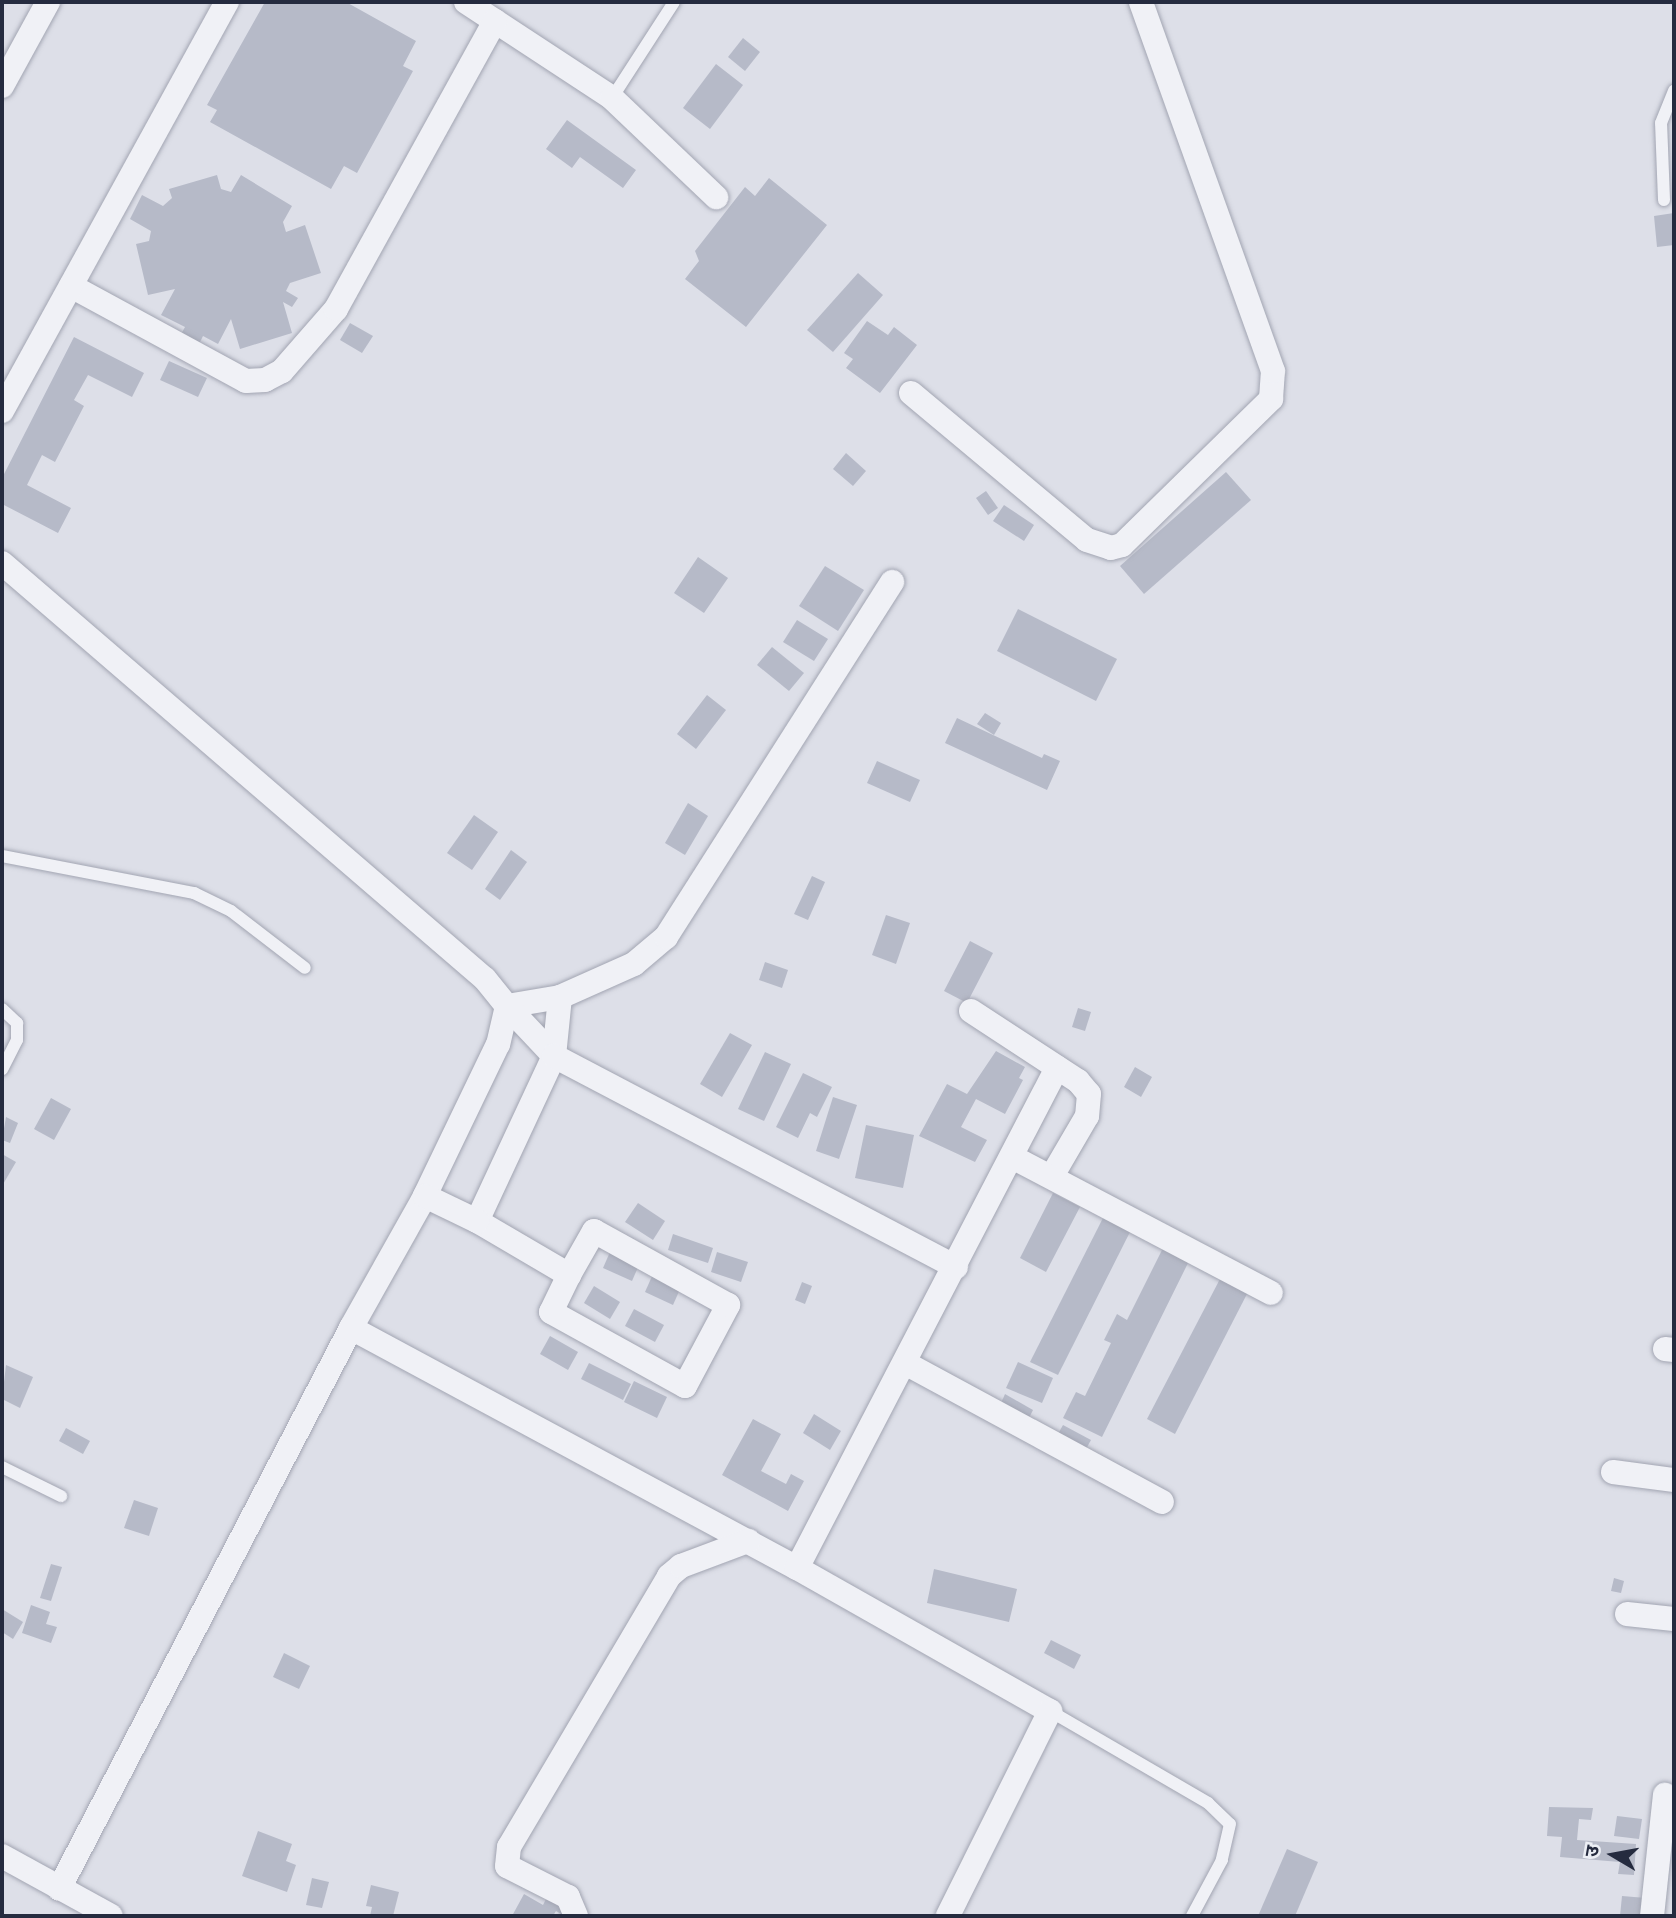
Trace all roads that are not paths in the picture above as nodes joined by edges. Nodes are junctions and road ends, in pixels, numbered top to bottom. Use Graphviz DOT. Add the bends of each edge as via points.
graph roads {
  1 [pos="48,2"];
  2 [pos="227,2"];
  3 [pos="466,2"];
  4 [pos="674,2"];
  5 [pos="1141,2"];
  6 [pos="495,21"];
  7 [pos="2,86"];
  8 [pos="1674,90"];
  9 [pos="612,97"];
  10 [pos="716,197"];
  11 [pos="1664,200"];
  12 [pos="71,285"];
  13 [pos="912,393"];
  14 [pos="2,411"];
  15 [pos="2,564"];
  16 [pos="892,582"];
  17 [pos="2,856"];
  18 [pos="305,968"];
  19 [pos="560,997"];
  20 [pos="507,1006"];
  21 [pos="2,1009"];
  22 [pos="971,1012"];
  23 [pos="554,1056"];
  24 [pos="1058,1068"];
  25 [pos="2,1069"];
  26 [pos="1014,1158"];
  27 [pos="1052,1176"];
  28 [pos="425,1196"];
  29 [pos="477,1221"];
  30 [pos="956,1267"];
  31 [pos="569,1275"];
  32 [pos="1271,1293"];
  33 [pos="351,1328"];
  34 [pos="905,1363"];
  35 [pos="2,1466"];
  36 [pos="1613,1472"];
  37 [pos="1674,1480"];
  38 [pos="61,1496"];
  39 [pos="1162,1502"];
  40 [pos="748,1541"];
  41 [pos="797,1568"];
  42 [pos="1627,1614"];
  43 [pos="1674,1619"];
  44 [pos="1050,1711"];
  45 [pos="1665,1796"];
  46 [pos="2,1856"];
  47 [pos="59,1889"];
  48 [pos="111,1916"];
  49 [pos="576,1916"];
  50 [pos="947,1916"];
  51 [pos="1192,1916"];
  52 [pos="1653,1916"];
  1 -- 7 [label="street"];
  2 -- 12 [label="street"];
  3 -- 6 [label="street"];
  4 -- 9 [label="lane"];
  5 -- 13 [label="street" via="1273,370 1271,399 1122,545 1111,548 1087,540"];
  6 -- 9 [label="street"];
  6 -- 12 [label="street" via="336,309 282,372 265,380 246,381"];
  8 -- 11 [label="lane" via="1661,123"];
  9 -- 10 [label="street"];
  12 -- 14 [label="street"];
  15 -- 20 [label="street" via="485,979"];
  16 -- 19 [label="street" via="666,937 634,964"];
  17 -- 18 [label="lane" via="194,893 231,911"];
  19 -- 20 [label="street"];
  19 -- 23 [label="street"];
  20 -- 23 [label="street"];
  20 -- 28 [label="street" via="498,1044"];
  21 -- 25 [label="lane" via="17,1023 17,1040"];
  22 -- 24 [label="street"];
  23 -- 29 [label="street"];
  23 -- 30 [label="street"];
  24 -- 26 [label="street"];
  24 -- 27 [label="street" via="1084,1086 1090,1102"];
  26 -- 27 [label="street"];
  26 -- 30 [label="street"];
  27 -- 32 [label="street"];
  28 -- 29 [label="street"];
  28 -- 33 [label="street"];
  29 -- 31 [label="street"];
  30 -- 34 [label="street"];
  31 -- 31 [label="street" via="594,1231 728,1305 685,1387 551,1312"];
  33 -- 40 [label="street"];
  33 -- 47 [label="street"];
  34 -- 39 [label="street"];
  34 -- 41 [label="street"];
  35 -- 38 [label="lane"];
  36 -- 37 [label="street"];
  40 -- 41 [label="street"];
  40 -- 49 [label="street" via="681,1566 669,1576 505,1856 512,1870 568,1897"];
  41 -- 44 [label="street"];
  42 -- 43 [label="street"];
  44 -- 50 [label="street"];
  44 -- 51 [label="lane" via="1226,1818 1229,1838 1222,1860"];
  45 -- 52 [label="street"];
  46 -- 47 [label="street"];
  47 -- 48 [label="street"];
}
